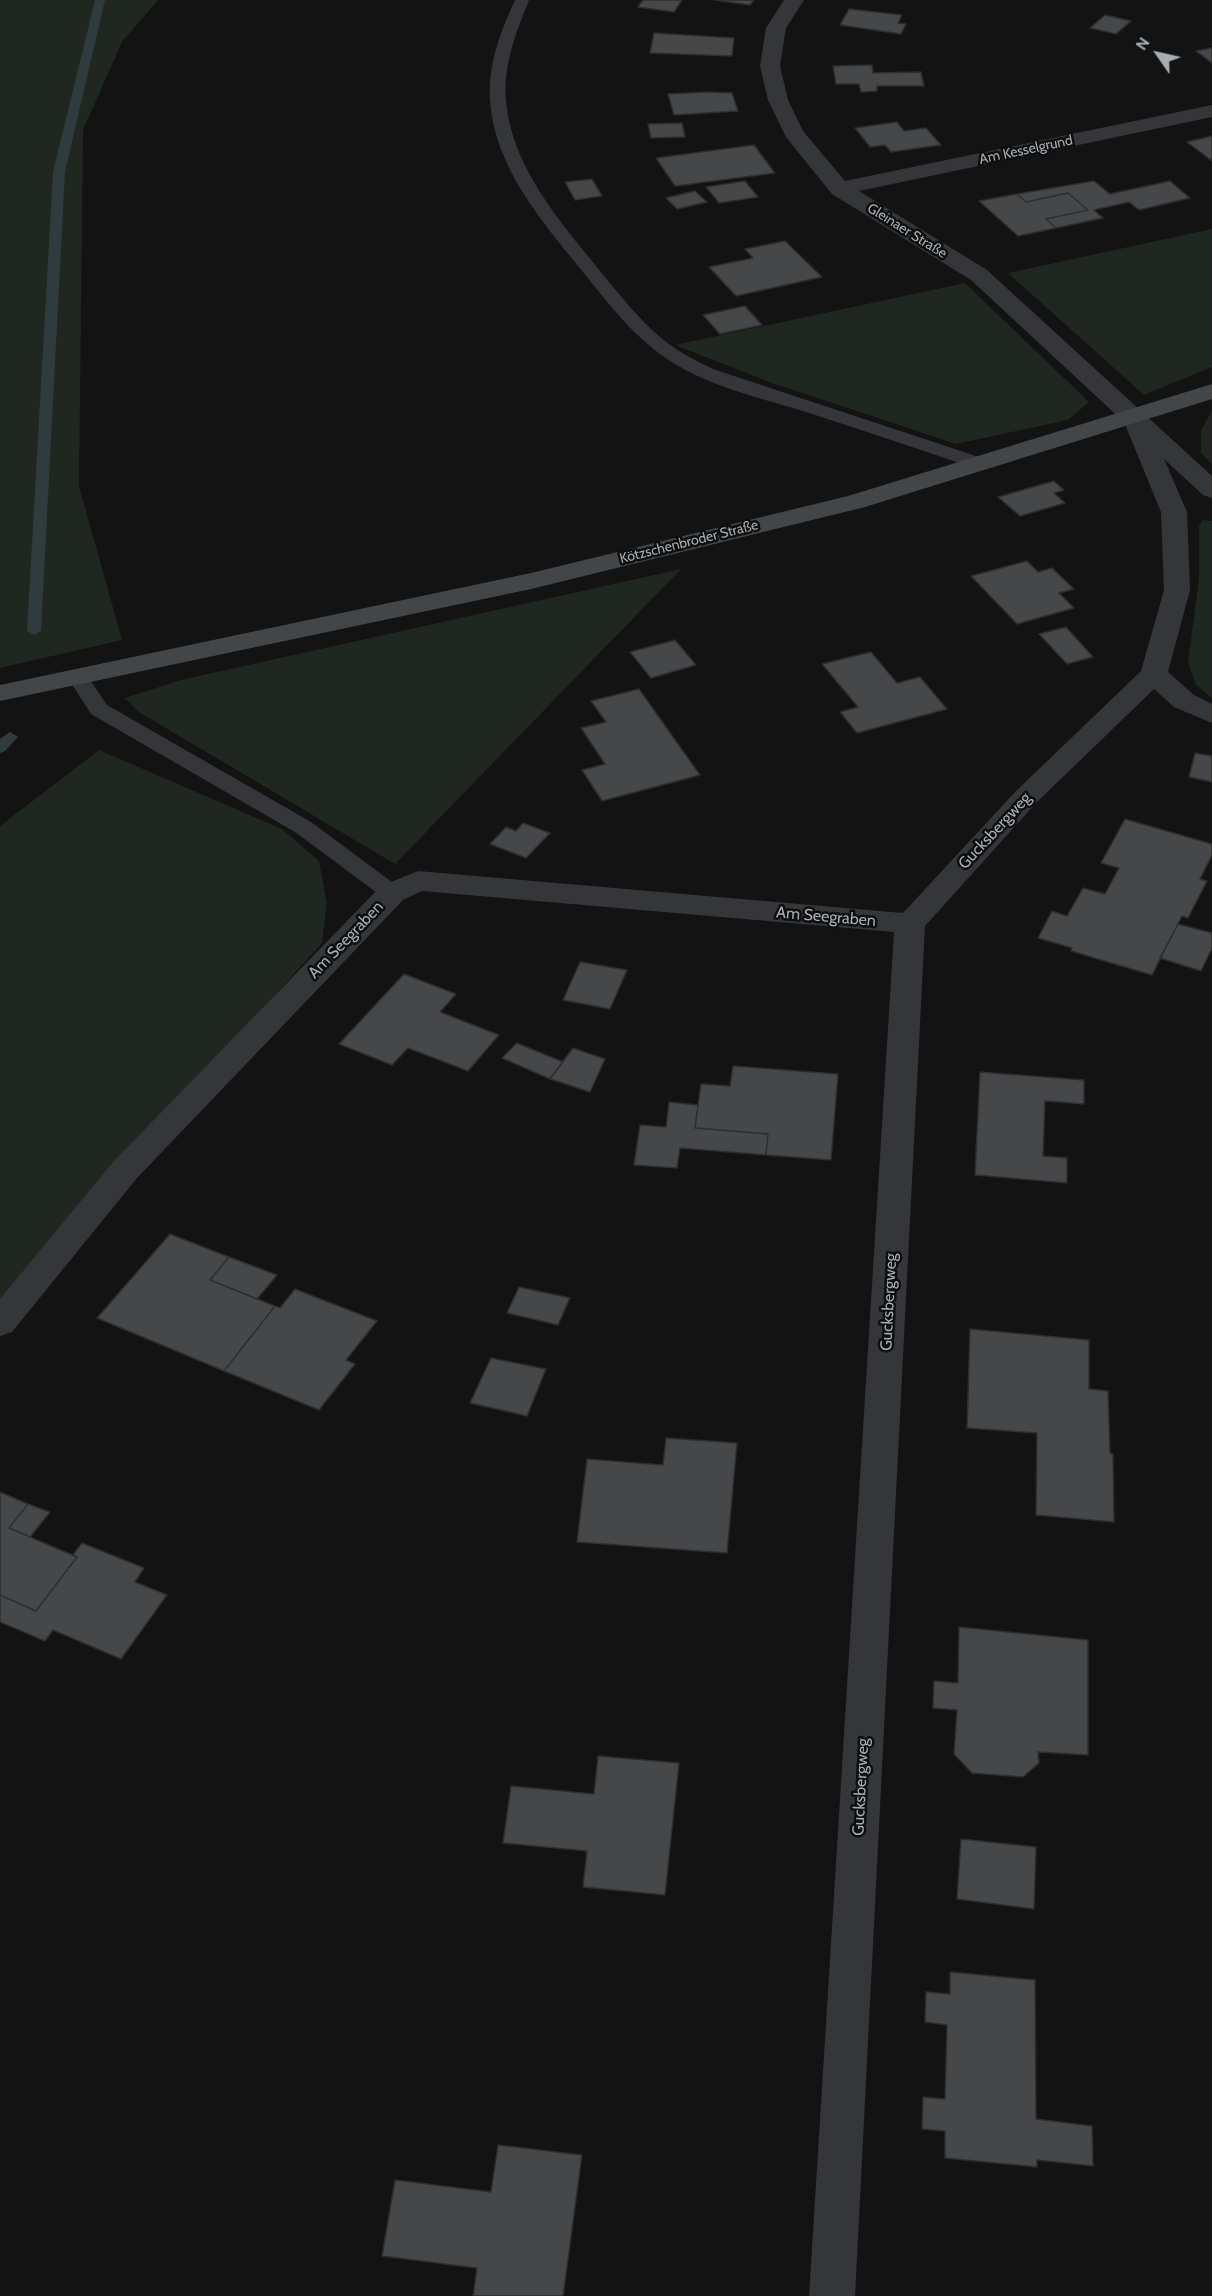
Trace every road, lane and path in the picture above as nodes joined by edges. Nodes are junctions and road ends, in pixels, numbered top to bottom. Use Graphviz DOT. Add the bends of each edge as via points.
graph roads {
  1 [pos="522,0"];
  2 [pos="794,0"];
  3 [pos="1212,111"];
  4 [pos="840,189"];
  5 [pos="1212,392"];
  6 [pos="1134,417"];
  7 [pos="981,464"];
  8 [pos="1212,490"];
  9 [pos="1154,674"];
  10 [pos="79,678"];
  11 [pos="0,693"];
  12 [pos="1212,715"];
  13 [pos="392,892"];
  14 [pos="910,924"];
  15 [pos="0,1323"];
  16 [pos="832,2296"];
  1 -- 7 [label="lane" via="498,71 500,117 513,159 551,223 656,344 692,366 738,385"];
  2 -- 4 [label="street, Gleinaer Straße" via="776,28 771,66 778,100 793,133"];
  3 -- 4 [label="street, Am Kesselgrund"];
  4 -- 6 [label="street, Gleinaer Straße" via="980,275"];
  5 -- 6 [label="street, Kötzschenbroder Straße"];
  6 -- 7 [label="street, Kötzschenbroder Straße"];
  6 -- 8 [label="street, Gleinaer Straße"];
  6 -- 9 [label="street" via="1174,512 1177,590"];
  7 -- 10 [label="street, Kötzschenbroder Straße" via="856,502 531,581"];
  9 -- 12 [label="street" via="1185,701"];
  9 -- 14 [label="street, Gucksbergweg" via="1026,797"];
  10 -- 11 [label="street, Kötzschenbroder Straße"];
  10 -- 13 [label="lane" via="99,709 303,828"];
  13 -- 14 [label="street, Am Seegraben" via="418,881"];
  13 -- 15 [label="street, Am Seegraben" via="124,1170"];
  14 -- 16 [label="street, Gucksbergweg"];
}
